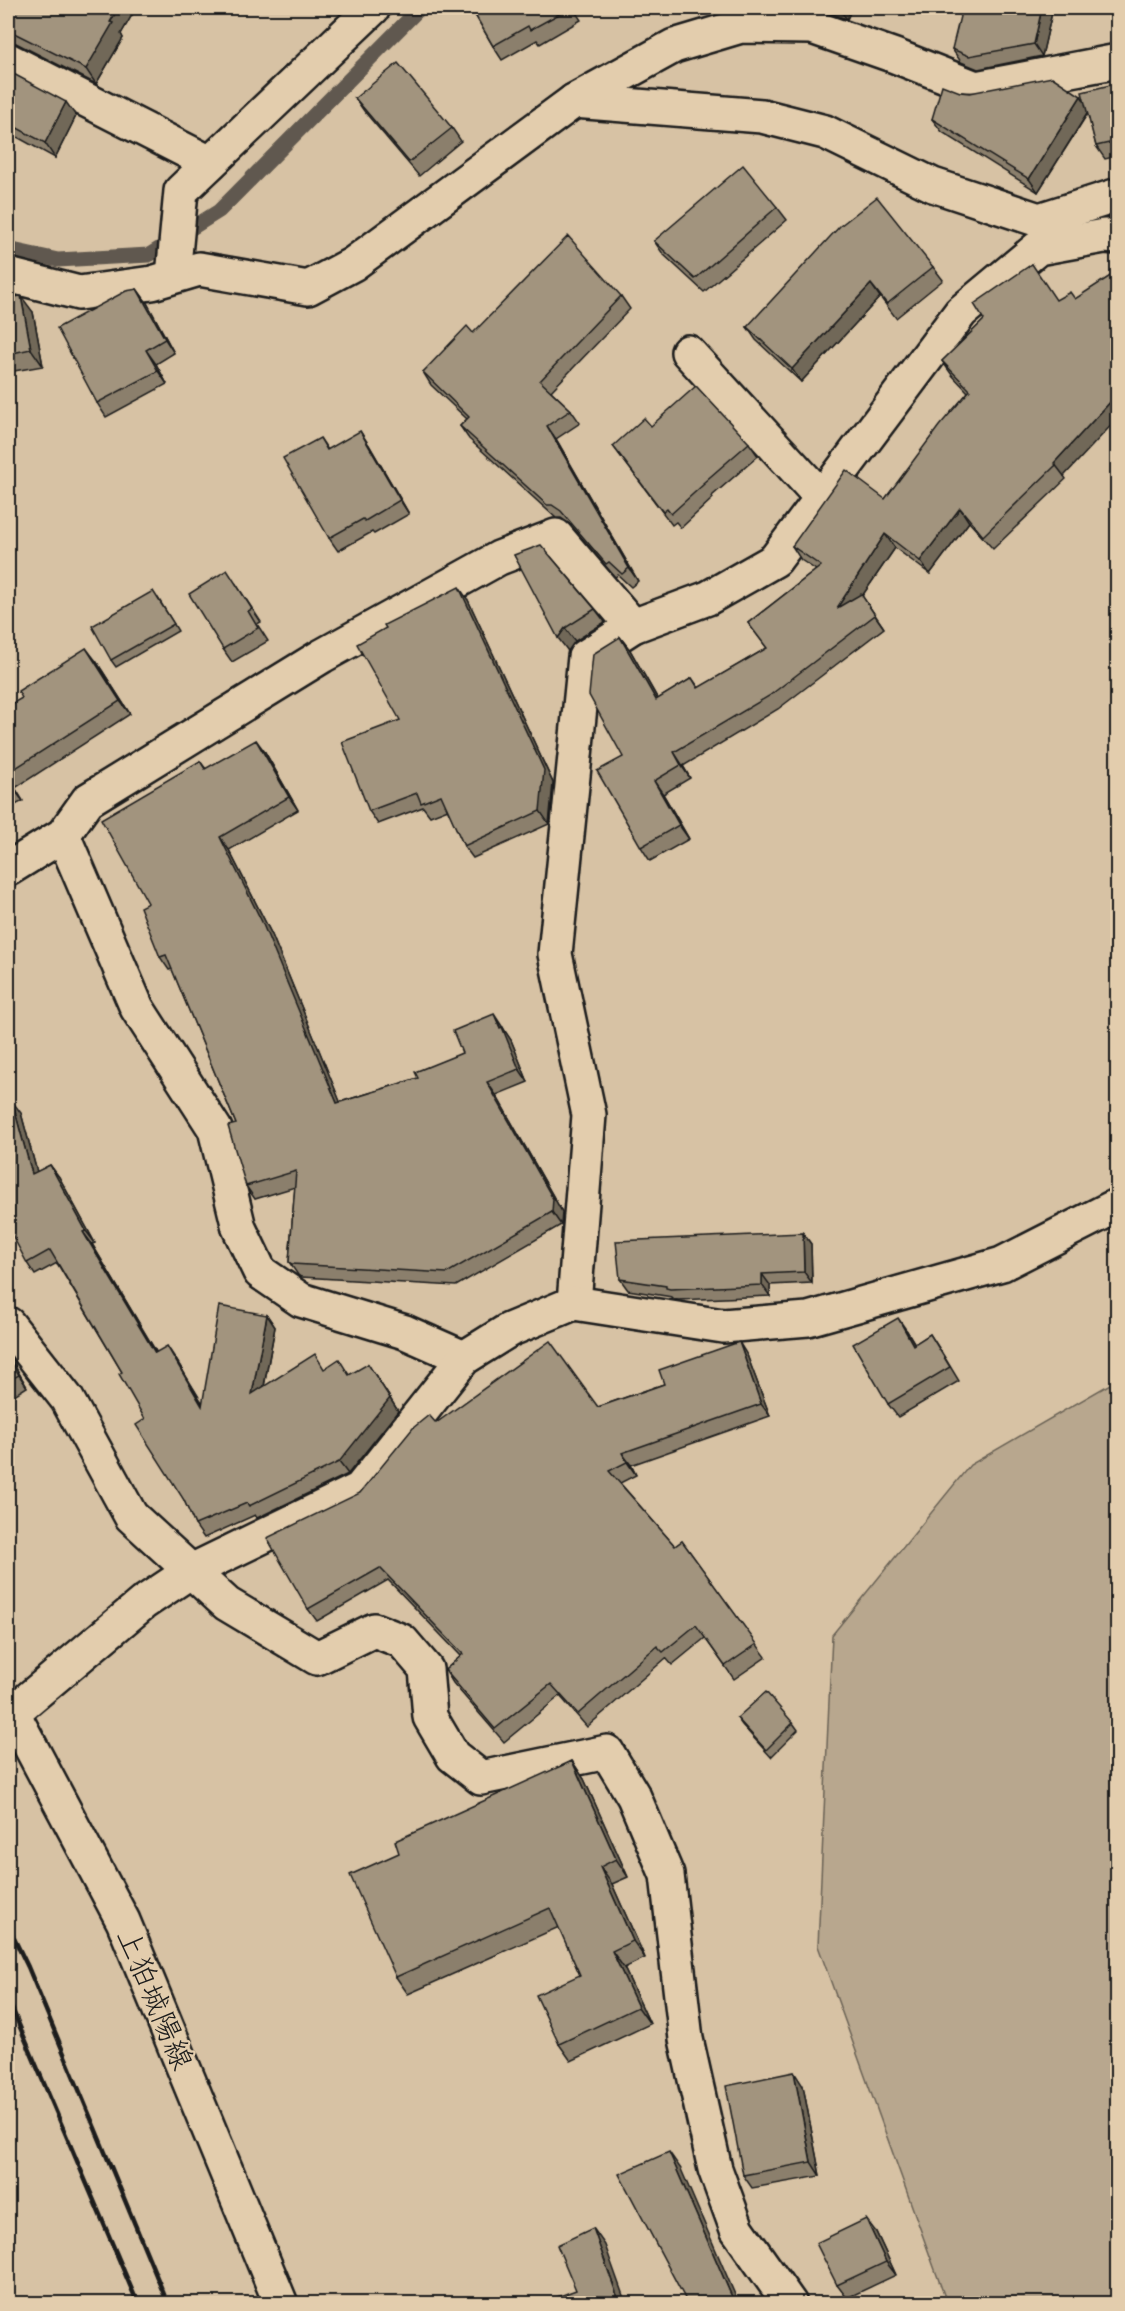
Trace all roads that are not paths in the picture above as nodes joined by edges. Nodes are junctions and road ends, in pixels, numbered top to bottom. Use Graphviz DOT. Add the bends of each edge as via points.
graph roads {
  1 [pos="373,8"];
  2 [pos="8,60"];
  3 [pos="1118,61"];
  4 [pos="574,101"];
  5 [pos="210,163"];
  6 [pos="1118,195"];
  7 [pos="1062,228"];
  8 [pos="1118,237"];
  9 [pos="8,275"];
  10 [pos="173,276"];
  11 [pos="688,352"];
  12 [pos="822,498"];
  13 [pos="633,626"];
  14 [pos="63,835"];
  15 [pos="8,869"];
  16 [pos="1118,1205"];
  17 [pos="574,1303"];
  18 [pos="8,1324"];
  19 [pos="464,1358"];
  20 [pos="191,1571"];
  21 [pos="10,1708"];
  22 [pos="281,2304"];
  23 [pos="790,2304"];
  1 -- 5 [label="street"];
  2 -- 5 [label="street"];
  3 -- 4 [label="street" via="976,88 812,27 741,26 674,46"];
  4 -- 7 [label="street" via="762,116 825,132 933,185"];
  4 -- 10 [label="street" via="353,264 308,288 199,269"];
  5 -- 10 [label="street" via="181,191"];
  6 -- 7 [label="street"];
  7 -- 8 [label="street"];
  7 -- 12 [label="street" via="961,312"];
  9 -- 10 [label="street" via="79,293"];
  11 -- 12 [label="street"];
  12 -- 13 [label="street" via="775,560 708,598"];
  13 -- 14 [label="street" via="556,536 499,558 312,663 88,800"];
  13 -- 17 [label="street" via="585,657 555,954 589,1115"];
  14 -- 15 [label="street"];
  14 -- 19 [label="street" via="137,1008 215,1129 239,1228 260,1272 301,1300 405,1332"];
  16 -- 17 [label="street" via="1002,1264 808,1319 723,1326"];
  17 -- 19 [label="street" via="509,1330"];
  18 -- 20 [label="street" via="67,1399 131,1516"];
  19 -- 20 [label="street" via="360,1489"];
  20 -- 21 [label="street" via="143,1603"];
  20 -- 23 [label="street" via="227,1604 316,1658 374,1630 402,1641 426,1669 430,1717 453,1756 481,1778 607,1752 634,1797 667,1875 686,2039 715,2169 737,2229"];
  21 -- 22 [label="street, 上狛城陽線" via="123,1922"];
}
